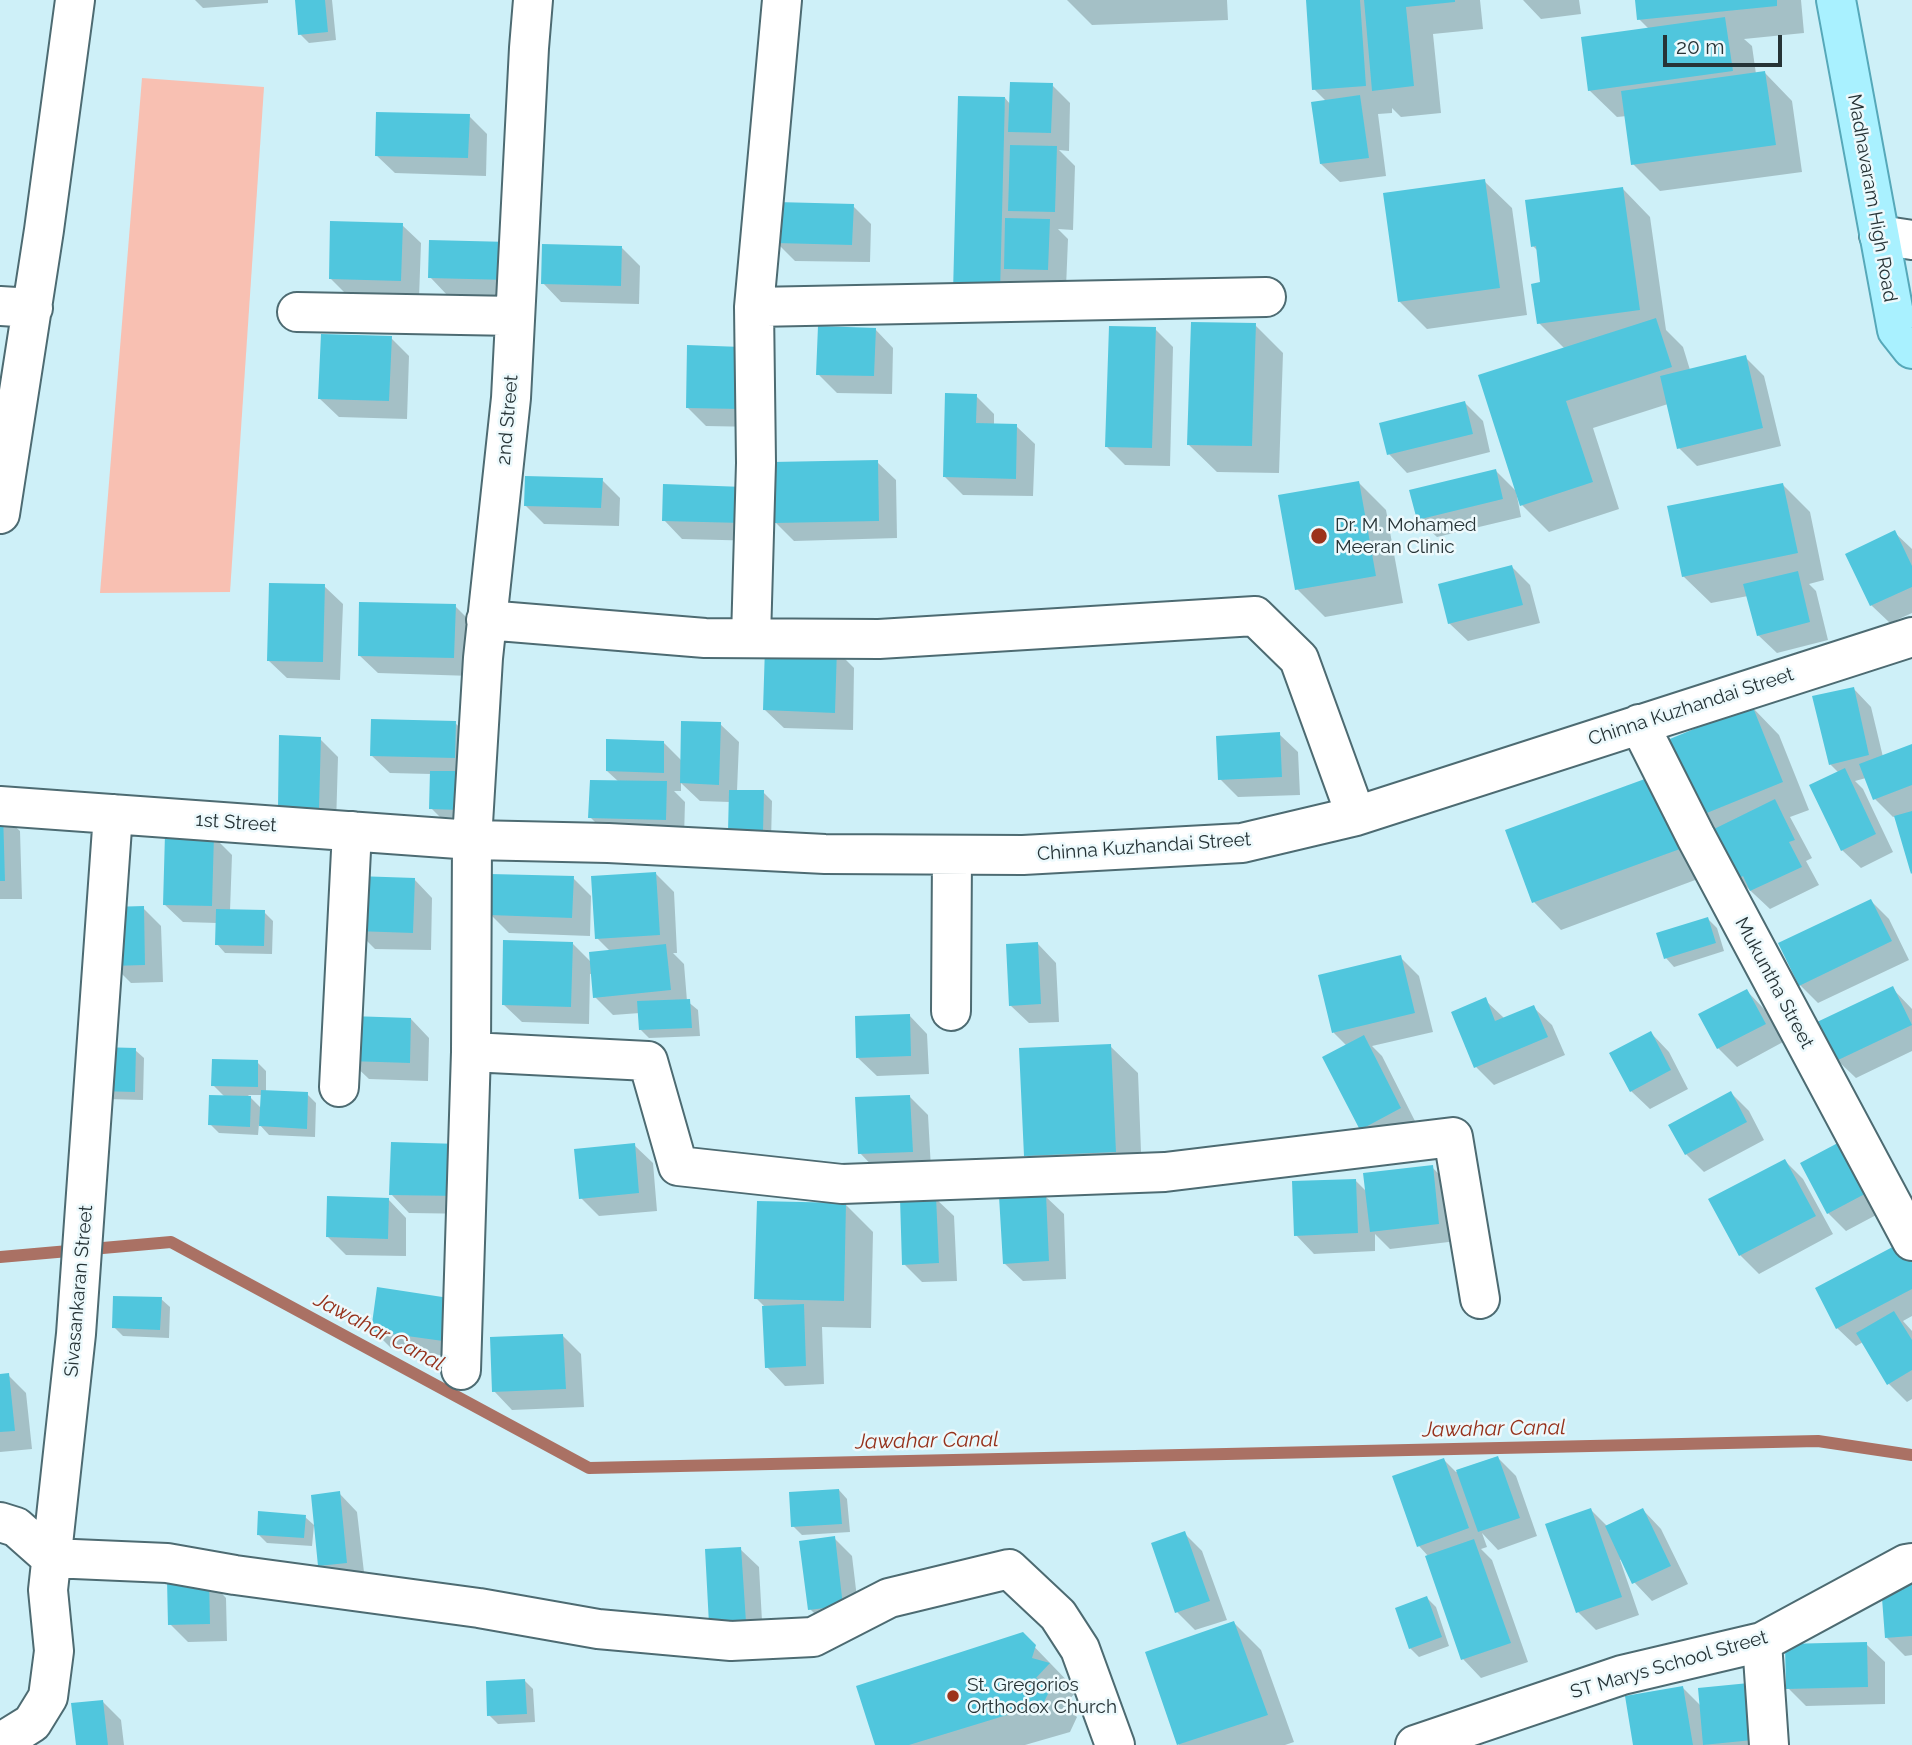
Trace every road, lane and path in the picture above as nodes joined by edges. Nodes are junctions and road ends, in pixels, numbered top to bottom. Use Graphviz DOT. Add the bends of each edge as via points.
graph roads {
  1 [pos="75,0"];
  2 [pos="533,0"];
  3 [pos="782,0"];
  4 [pos="1836,0"];
  5 [pos="1896,238"];
  6 [pos="1266,297"];
  7 [pos="16,307"];
  8 [pos="754,307"];
  9 [pos="297,312"];
  10 [pos="515,316"];
  11 [pos="1912,349"];
  12 [pos="0,514"];
  13 [pos="486,620"];
  14 [pos="1912,637"];
  15 [pos="751,638"];
  16 [pos="1639,724"];
  17 [pos="0,806"];
  18 [pos="113,814"];
  19 [pos="1356,816"];
  20 [pos="352,831"];
  21 [pos="472,840"];
  22 [pos="952,855"];
  23 [pos="951,1011"];
  24 [pos="471,1052"];
  25 [pos="340,1087"];
  26 [pos="1912,1241"];
  27 [pos="1480,1299"];
  28 [pos="461,1370"];
  29 [pos="0,1522"];
  30 [pos="51,1558"];
  31 [pos="1912,1563"];
  32 [pos="1762,1642"];
  33 [pos="0,1743"];
  34 [pos="1115,1745"];
  35 [pos="1415,1745"];
  36 [pos="1769,1745"];
  1 -- 7 [label="street"];
  2 -- 10 [label="street, 2nd Street"];
  3 -- 8 [label="street"];
  4 -- 5 [label="main road, Madhavaram High Road"];
  5 -- 11 [label="main road, Madhavaram High Road" via="1897,330"];
  6 -- 8 [label="street"];
  7 -- 12 [label="street"];
  8 -- 15 [label="street"];
  9 -- 10 [label="street"];
  10 -- 13 [label="street, 2nd Street" via="511,398"];
  13 -- 15 [label="street"];
  13 -- 21 [label="street, 2nd Street"];
  14 -- 16 [label="street, Chinna Kuzhandai Street"];
  15 -- 19 [label="street" via="879,639 1255,616 1299,659"];
  16 -- 19 [label="street, Chinna Kuzhandai Street"];
  16 -- 26 [label="street, Mukuntha Street"];
  17 -- 18 [label="street, 1st Street"];
  18 -- 20 [label="street, 1st Street"];
  18 -- 30 [label="street, Sivasankaran Street" via="80,1285"];
  19 -- 22 [label="street, Chinna Kuzhandai Street" via="1242,843"];
  20 -- 21 [label="street, 1st Street"];
  20 -- 25 [label="street"];
  21 -- 22 [label="street, Chinna Kuzhandai Street"];
  21 -- 24 [label="street, 2nd Street"];
  22 -- 23 [label="street"];
  24 -- 27 [label="street" via="648,1061 678,1166 842,1184 1165,1172 1453,1137"];
  24 -- 28 [label="street, 2nd Street"];
  29 -- 30 [label="street" via="16,1527"];
  30 -- 33 [label="street, Sivasankaran Street" via="48,1590 54,1651 48,1697 32,1723"];
  30 -- 34 [label="street" via="167,1563 598,1629 731,1641 813,1637 888,1598 1009,1569 1058,1615 1080,1649"];
  31 -- 32 [label="street, ST Marys School Street"];
  32 -- 35 [label="street, ST Marys School Street" via="1622,1675"];
  32 -- 36 [label="street"];
}
